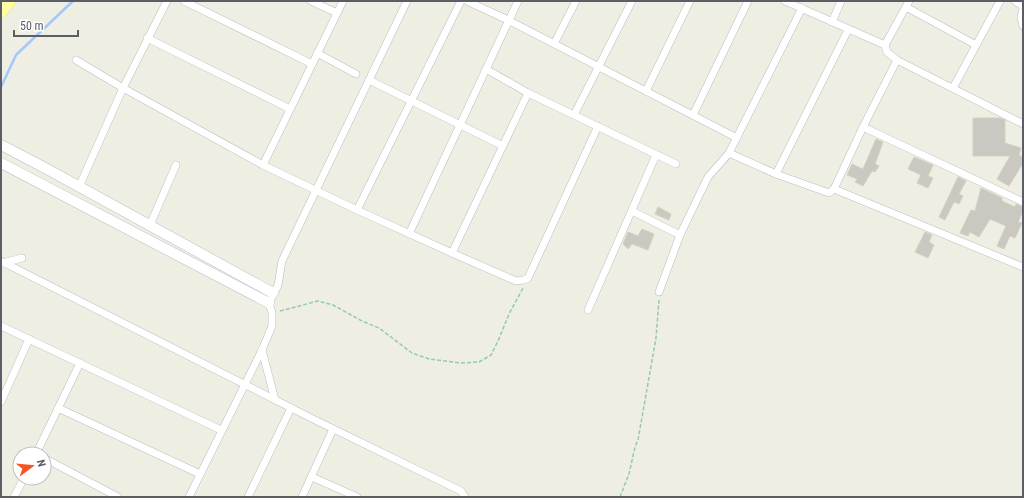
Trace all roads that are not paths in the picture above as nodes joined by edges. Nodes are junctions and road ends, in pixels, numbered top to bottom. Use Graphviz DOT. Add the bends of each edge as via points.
graph roads {
  1 [pos="10,1"];
  2 [pos="167,1"];
  3 [pos="184,1"];
  4 [pos="311,1"];
  5 [pos="342,1"];
  6 [pos="408,1"];
  7 [pos="461,1"];
  8 [pos="467,1"];
  9 [pos="518,1"];
  10 [pos="576,1"];
  11 [pos="632,1"];
  12 [pos="690,1"];
  13 [pos="748,1"];
  14 [pos="785,1"];
  15 [pos="841,1"];
  16 [pos="1000,1"];
  17 [pos="1015,1"];
  18 [pos="908,4"];
  19 [pos="1023,7"];
  20 [pos="802,8"];
  21 [pos="1,12"];
  22 [pos="336,13"];
  23 [pos="508,20"];
  24 [pos="832,22"];
  25 [pos="1023,26"];
  26 [pos="848,30"];
  27 [pos="147,38"];
  28 [pos="554,44"];
  29 [pos="885,45"];
  30 [pos="976,45"];
  31 [pos="317,53"];
  32 [pos="76,60"];
  33 [pos="897,60"];
  34 [pos="312,64"];
  35 [pos="598,67"];
  36 [pos="486,70"];
  37 [pos="356,74"];
  38 [pos="369,80"];
  39 [pos="123,88"];
  40 [pos="953,88"];
  41 [pos="646,91"];
  42 [pos="528,93"];
  43 [pos="411,100"];
  44 [pos="290,109"];
  45 [pos="574,114"];
  46 [pos="693,115"];
  47 [pos="1023,124"];
  48 [pos="460,125"];
  49 [pos="598,126"];
  50 [pos="863,127"];
  51 [pos="737,138"];
  52 [pos="1,145"];
  53 [pos="503,146"];
  54 [pos="729,153"];
  55 [pos="656,155"];
  56 [pos="1,163"];
  57 [pos="676,164"];
  58 [pos="176,165"];
  59 [pos="263,165"];
  60 [pos="776,174"];
  61 [pos="79,186"];
  62 [pos="834,189"];
  63 [pos="316,190"];
  64 [pos="1023,202"];
  65 [pos="357,210"];
  66 [pos="632,211"];
  67 [pos="150,225"];
  68 [pos="409,234"];
  69 [pos="680,235"];
  70 [pos="452,253"];
  71 [pos="22,258"];
  72 [pos="2,262"];
  73 [pos="1023,267"];
  74 [pos="659,292"];
  75 [pos="273,293"];
  76 [pos="271,308"];
  77 [pos="588,310"];
  78 [pos="1,326"];
  79 [pos="29,339"];
  80 [pos="262,350"];
  81 [pos="80,363"];
  82 [pos="244,384"];
  83 [pos="275,400"];
  84 [pos="1,402"];
  85 [pos="58,408"];
  86 [pos="291,408"];
  87 [pos="333,429"];
  88 [pos="221,430"];
  89 [pos="40,446"];
  90 [pos="52,462"];
  91 [pos="200,474"];
  92 [pos="312,477"];
  93 [pos="20,486"];
  94 [pos="14,497"];
  95 [pos="118,497"];
  96 [pos="189,497"];
  97 [pos="248,497"];
  98 [pos="302,497"];
  99 [pos="357,497"];
  100 [pos="464,497"];
  1 -- 21 [label="main road"];
  2 -- 27 [label="street"];
  3 -- 34 [label="street"];
  4 -- 22 [label="street"];
  5 -- 22 [label="street"];
  6 -- 38 [label="street"];
  7 -- 43 [label="street"];
  8 -- 23 [label="street"];
  9 -- 23 [label="street"];
  10 -- 28 [label="street"];
  11 -- 35 [label="street"];
  12 -- 41 [label="street"];
  13 -- 46 [label="street"];
  14 -- 20 [label="street"];
  15 -- 24 [label="street"];
  16 -- 30 [label="street"];
  17 -- 19 [label="street"];
  18 -- 29 [label="street"];
  18 -- 30 [label="street"];
  19 -- 25 [label="street" via="1020,18"];
  20 -- 24 [label="street"];
  20 -- 51 [label="street"];
  22 -- 31 [label="street"];
  23 -- 28 [label="street"];
  23 -- 36 [label="street"];
  24 -- 26 [label="street"];
  26 -- 29 [label="street"];
  26 -- 60 [label="street"];
  27 -- 39 [label="street"];
  27 -- 44 [label="street"];
  28 -- 35 [label="street"];
  29 -- 33 [label="street" via="887,52"];
  30 -- 40 [label="street"];
  31 -- 34 [label="street"];
  31 -- 37 [label="street"];
  32 -- 39 [label="street"];
  33 -- 40 [label="street"];
  33 -- 50 [label="street"];
  34 -- 44 [label="street"];
  35 -- 41 [label="street"];
  35 -- 45 [label="street"];
  36 -- 42 [label="street"];
  36 -- 48 [label="street"];
  38 -- 43 [label="street"];
  38 -- 63 [label="street"];
  39 -- 59 [label="street"];
  39 -- 61 [label="street"];
  40 -- 47 [label="street"];
  41 -- 46 [label="street"];
  42 -- 45 [label="street"];
  42 -- 53 [label="street"];
  43 -- 48 [label="street"];
  43 -- 65 [label="street"];
  44 -- 59 [label="street"];
  45 -- 49 [label="street"];
  46 -- 51 [label="street"];
  48 -- 53 [label="street"];
  48 -- 68 [label="street"];
  49 -- 55 [label="street"];
  49 -- 70 [label="street" via="528,278 516,280"];
  50 -- 62 [label="street"];
  50 -- 64 [label="street"];
  51 -- 54 [label="street"];
  52 -- 61 [label="street"];
  53 -- 70 [label="street"];
  54 -- 60 [label="street"];
  54 -- 69 [label="street" via="708,177"];
  55 -- 57 [label="street"];
  55 -- 66 [label="street"];
  56 -- 76 [label="street"];
  58 -- 67 [label="street"];
  59 -- 63 [label="street"];
  60 -- 62 [label="street" via="829,193"];
  61 -- 67 [label="street"];
  62 -- 73 [label="street"];
  63 -- 65 [label="street"];
  63 -- 75 [label="street" via="282,261 278,285"];
  65 -- 68 [label="street"];
  66 -- 69 [label="street"];
  66 -- 77 [label="street"];
  67 -- 75 [label="street"];
  68 -- 70 [label="street"];
  69 -- 74 [label="street"];
  71 -- 72 [label="street"];
  72 -- 82 [label="street"];
  75 -- 76 [label="street"];
  76 -- 80 [label="street" via="272,326"];
  78 -- 79 [label="street"];
  79 -- 81 [label="street"];
  79 -- 84 [label="street"];
  80 -- 82 [label="street"];
  80 -- 83 [label="street"];
  81 -- 85 [label="street"];
  81 -- 88 [label="street"];
  82 -- 83 [label="street"];
  82 -- 88 [label="street"];
  83 -- 86 [label="street"];
  85 -- 89 [label="street"];
  85 -- 91 [label="street"];
  86 -- 87 [label="street"];
  86 -- 97 [label="street"];
  87 -- 92 [label="street"];
  87 -- 100 [label="street" via="461,492"];
  88 -- 91 [label="street"];
  90 -- 95 [label="street"];
  91 -- 96 [label="street"];
  92 -- 98 [label="street"];
  92 -- 99 [label="street"];
  93 -- 94 [label="street"];
}
